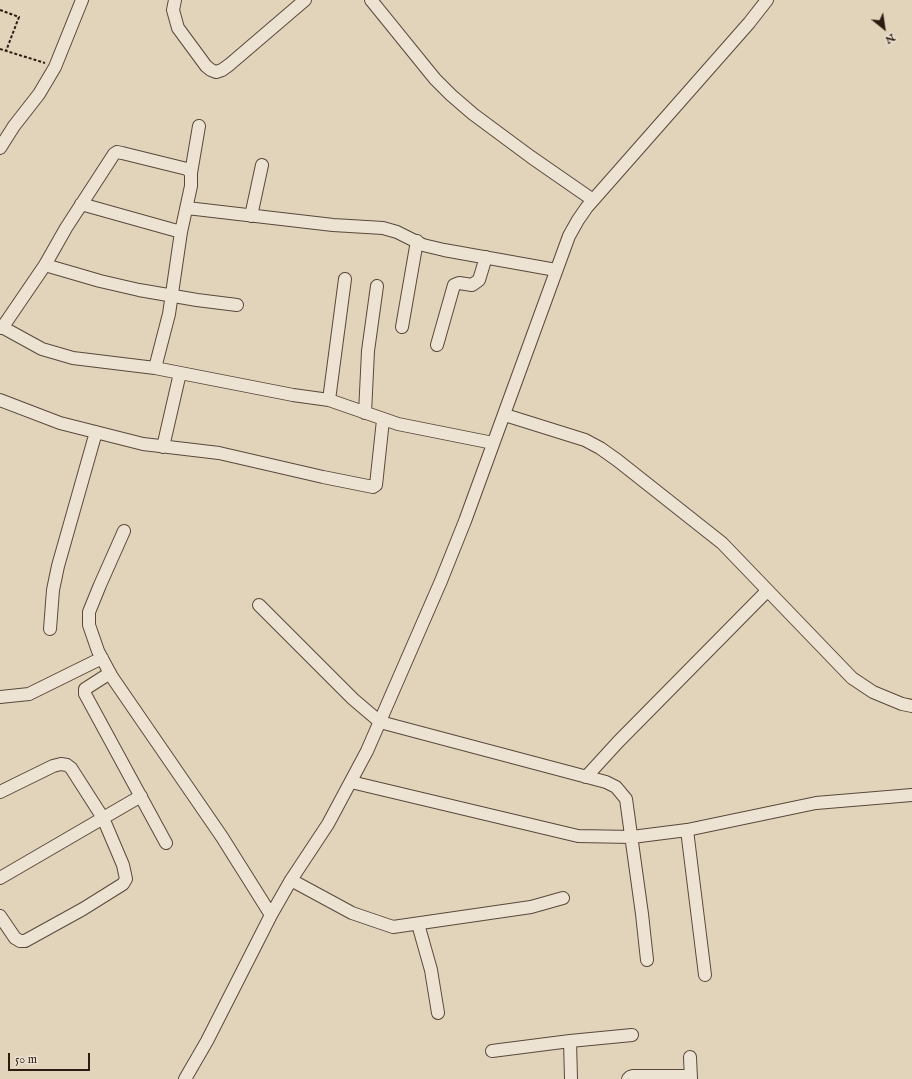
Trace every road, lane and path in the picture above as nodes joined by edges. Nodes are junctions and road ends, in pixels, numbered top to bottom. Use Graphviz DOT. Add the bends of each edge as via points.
graph roads {
  1 [pos="82,0"];
  2 [pos="175,0"];
  3 [pos="305,0"];
  4 [pos="371,0"];
  5 [pos="768,0"];
  6 [pos="0,10"];
  7 [pos="0,49"];
  8 [pos="6,50"];
  9 [pos="50,65"];
  10 [pos="199,126"];
  11 [pos="0,148"];
  12 [pos="262,165"];
  13 [pos="191,173"];
  14 [pos="593,200"];
  15 [pos="81,204"];
  16 [pos="187,208"];
  17 [pos="251,216"];
  18 [pos="181,232"];
  19 [pos="417,241"];
  20 [pos="486,257"];
  21 [pos="45,265"];
  22 [pos="556,270"];
  23 [pos="345,279"];
  24 [pos="377,286"];
  25 [pos="172,295"];
  26 [pos="237,305"];
  27 [pos="1,327"];
  28 [pos="402,327"];
  29 [pos="437,345"];
  30 [pos="155,368"];
  31 [pos="180,373"];
  32 [pos="0,400"];
  33 [pos="329,400"];
  34 [pos="364,413"];
  35 [pos="505,415"];
  36 [pos="383,420"];
  37 [pos="96,432"];
  38 [pos="493,443"];
  39 [pos="163,446"];
  40 [pos="124,531"];
  41 [pos="767,591"];
  42 [pos="259,605"];
  43 [pos="50,628"];
  44 [pos="102,658"];
  45 [pos="110,673"];
  46 [pos="0,696"];
  47 [pos="912,706"];
  48 [pos="380,722"];
  49 [pos="586,777"];
  50 [pos="351,782"];
  51 [pos="0,792"];
  52 [pos="912,795"];
  53 [pos="141,796"];
  54 [pos="103,818"];
  55 [pos="687,830"];
  56 [pos="632,837"];
  57 [pos="166,843"];
  58 [pos="0,878"];
  59 [pos="292,880"];
  60 [pos="562,898"];
  61 [pos="271,915"];
  62 [pos="0,916"];
  63 [pos="418,924"];
  64 [pos="647,960"];
  65 [pos="705,975"];
  66 [pos="438,1013"];
  67 [pos="632,1035"];
  68 [pos="570,1041"];
  69 [pos="492,1051"];
  70 [pos="690,1057"];
  71 [pos="691,1078"];
  72 [pos="185,1079"];
  73 [pos="571,1079"];
  74 [pos="628,1079"];
  1 -- 11 [label="street" via="55,67"];
  2 -- 3 [label="street" via="173,10 178,28 206,66 216,72 229,66"];
  4 -- 14 [label="street" via="451,95 531,157"];
  5 -- 14 [label="street"];
  6 -- 8 [label="path" via="19,17"];
  7 -- 8 [label="path"];
  8 -- 9 [label="path"];
  10 -- 13 [label="street"];
  12 -- 17 [label="street"];
  13 -- 15 [label="street" via="187,169 117,152"];
  13 -- 16 [label="street"];
  14 -- 22 [label="street" via="569,236"];
  15 -- 18 [label="street"];
  15 -- 21 [label="street"];
  16 -- 17 [label="street"];
  16 -- 18 [label="street"];
  17 -- 19 [label="street" via="383,228"];
  18 -- 25 [label="street"];
  19 -- 20 [label="street" via="444,250"];
  19 -- 28 [label="street"];
  20 -- 22 [label="street"];
  20 -- 29 [label="street" via="481,275 475,283 454,285"];
  21 -- 25 [label="street" via="100,281"];
  21 -- 27 [label="street"];
  22 -- 35 [label="street"];
  23 -- 33 [label="street"];
  24 -- 34 [label="street" via="368,351"];
  25 -- 26 [label="street"];
  25 -- 30 [label="street"];
  27 -- 30 [label="street" via="42,349 73,358"];
  30 -- 31 [label="street"];
  31 -- 33 [label="street"];
  31 -- 39 [label="street"];
  32 -- 37 [label="street" via="60,424"];
  33 -- 34 [label="street"];
  34 -- 36 [label="street"];
  35 -- 38 [label="street"];
  35 -- 41 [label="street" via="585,440 600,448 722,543"];
  36 -- 38 [label="street"];
  36 -- 39 [label="street" via="376,485 373,487 219,453"];
  37 -- 39 [label="street" via="143,444"];
  37 -- 43 [label="street" via="58,566"];
  38 -- 48 [label="street" via="441,582"];
  40 -- 44 [label="street" via="89,612 89,625"];
  41 -- 47 [label="street" via="860,684 873,692"];
  41 -- 49 [label="street"];
  42 -- 48 [label="street" via="353,699"];
  44 -- 45 [label="street"];
  44 -- 46 [label="street" via="29,694"];
  45 -- 53 [label="street" via="85,689 84,694"];
  45 -- 61 [label="street" via="222,837"];
  48 -- 49 [label="street"];
  48 -- 50 [label="street"];
  49 -- 56 [label="street" via="616,787 626,799"];
  50 -- 56 [label="street" via="578,836"];
  50 -- 59 [label="street"];
  51 -- 54 [label="street" via="53,766 67,765"];
  52 -- 55 [label="street" via="816,803"];
  53 -- 54 [label="street"];
  53 -- 57 [label="street"];
  54 -- 58 [label="street"];
  54 -- 62 [label="street" via="125,872 126,879 123,884 25,941 15,938"];
  55 -- 56 [label="street"];
  55 -- 65 [label="street"];
  56 -- 64 [label="street"];
  59 -- 61 [label="street"];
  59 -- 63 [label="street" via="352,914 392,928"];
  60 -- 63 [label="street" via="531,907"];
  61 -- 72 [label="street"];
  63 -- 66 [label="street" via="431,970"];
  67 -- 68 [label="street"];
  68 -- 69 [label="street"];
  68 -- 73 [label="street"];
  70 -- 71 [label="street"];
  71 -- 74 [label="street" via="633,1076"];
}
